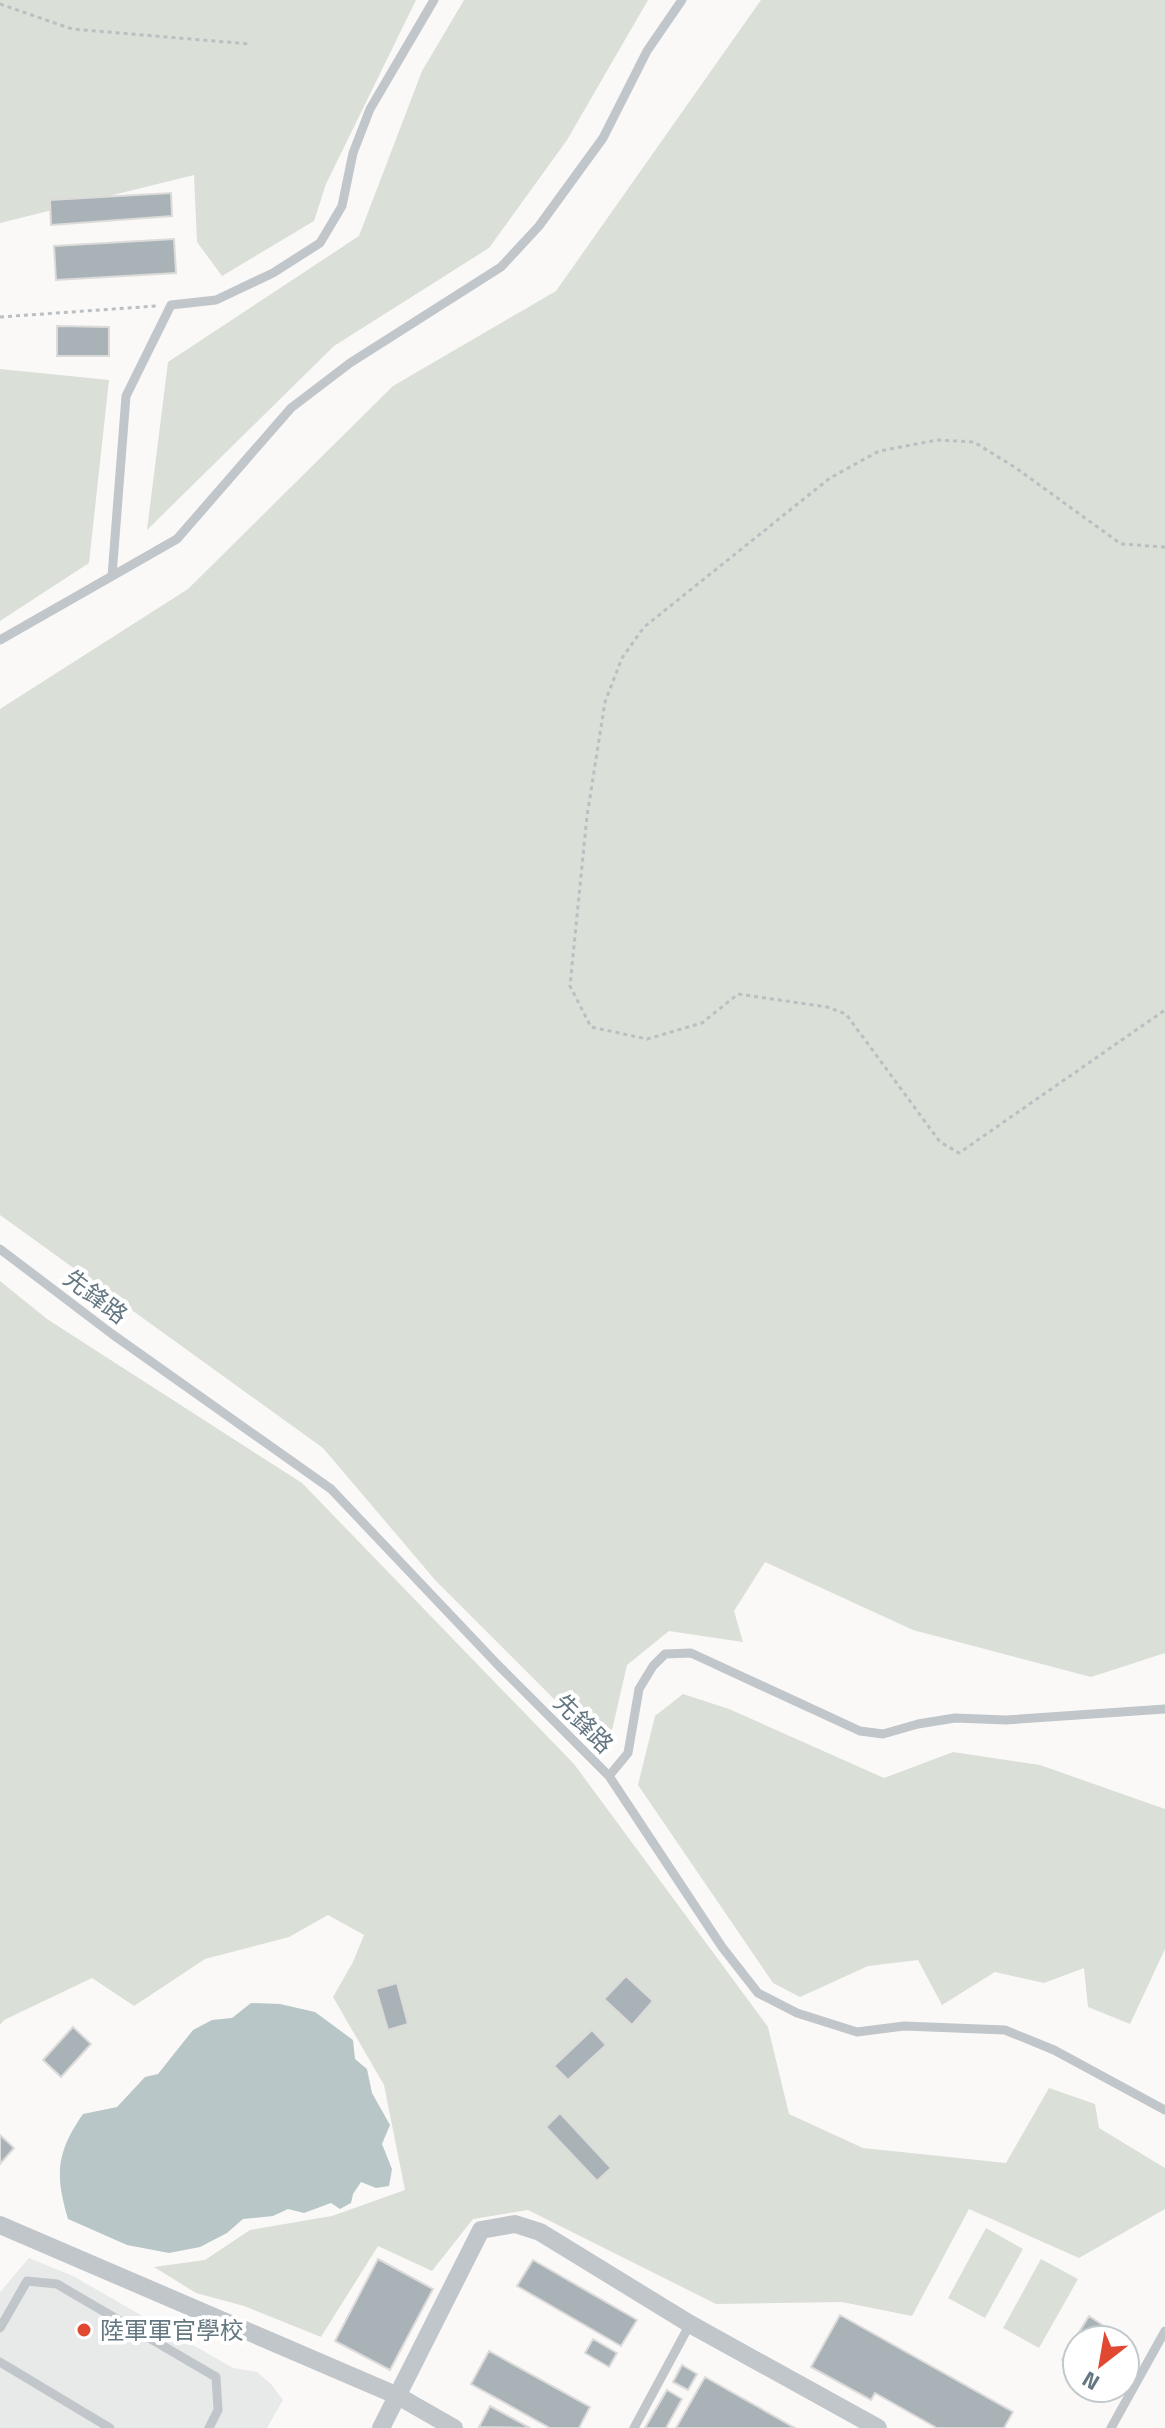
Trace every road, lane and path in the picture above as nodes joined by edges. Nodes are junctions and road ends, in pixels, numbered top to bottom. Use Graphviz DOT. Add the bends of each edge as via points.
graph roads {
  1 [pos="434,0"];
  2 [pos="682,0"];
  3 [pos="0,4"];
  4 [pos="250,44"];
  5 [pos="171,305"];
  6 [pos="0,317"];
  7 [pos="1165,547"];
  8 [pos="112,576"];
  9 [pos="0,640"];
  10 [pos="1165,1010"];
  11 [pos="0,1249"];
  12 [pos="1165,1709"];
  13 [pos="609,1776"];
  14 [pos="1165,2110"];
  15 [pos="0,2225"];
  16 [pos="690,2324"];
  17 [pos="0,2328"];
  18 [pos="1165,2331"];
  19 [pos="0,2362"];
  20 [pos="398,2396"];
  21 [pos="110,2428"];
  22 [pos="209,2428"];
  23 [pos="381,2428"];
  24 [pos="454,2428"];
  25 [pos="634,2428"];
  26 [pos="878,2428"];
  27 [pos="1111,2428"];
  1 -- 5 [label="lane" via="370,109 353,153 342,206 320,243 216,300"];
  2 -- 8 [label="lane" via="647,51 603,138 539,226 501,267 350,363 291,408 177,539"];
  3 -- 4 [label="path" via="72,29"];
  5 -- 6 [label="path"];
  5 -- 8 [label="lane" via="126,396"];
  7 -- 10 [label="path" via="1121,544 974,442 937,440 879,451 830,478 644,627 622,658 605,702 570,986 591,1027 647,1039 702,1023 738,994 846,1014 940,1142 959,1153"];
  8 -- 9 [label="lane"];
  11 -- 13 [label="lane, 先鋒路" via="331,1489"];
  12 -- 13 [label="lane" via="1006,1720 955,1718 883,1734 860,1731 691,1653 665,1654 639,1689 628,1753"];
  13 -- 14 [label="lane, 先鋒路" via="758,1993 797,2013 857,2032 904,2026 1005,2030 1054,2050"];
  15 -- 20 [label="street"];
  16 -- 20 [label="street" via="540,2232 515,2224 481,2230"];
  16 -- 25 [label="lane"];
  16 -- 26 [label="street"];
  17 -- 22 [label="lane" via="27,2281 57,2284 216,2377 218,2410"];
  18 -- 27 [label="lane"];
  19 -- 21 [label="lane"];
  20 -- 23 [label="street"];
  20 -- 24 [label="street"];
}
